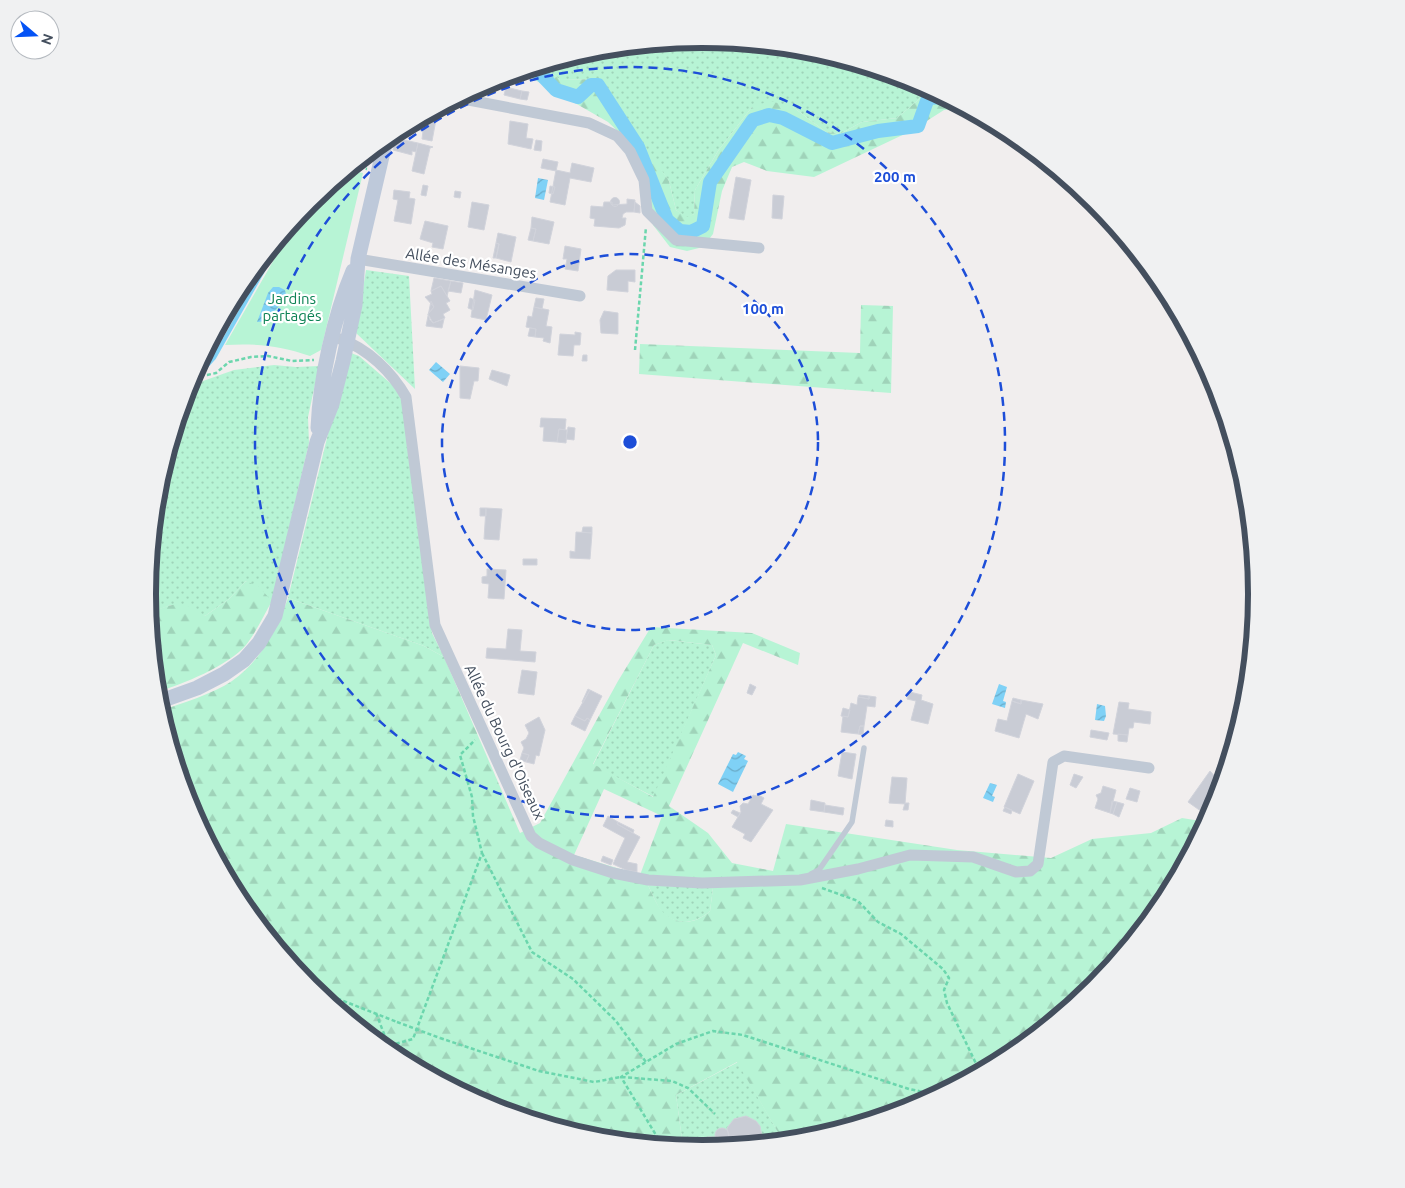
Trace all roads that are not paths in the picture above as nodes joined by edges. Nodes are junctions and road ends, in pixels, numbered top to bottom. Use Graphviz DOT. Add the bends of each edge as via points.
graph roads {
  1 [pos="469,100"];
  2 [pos="383,151"];
  3 [pos="759,248"];
  4 [pos="358,260"];
  5 [pos="580,296"];
  6 [pos="340,339"];
  7 [pos="318,442"];
  8 [pos="167,699"];
  9 [pos="864,748"];
  10 [pos="1149,768"];
  11 [pos="800,880"];
  1 -- 3 [label="street" via="589,122 618,136 630,151 644,180 647,211 676,240"];
  2 -- 4 [label="street"];
  4 -- 5 [label="street, Allée des Mésanges"];
  4 -- 6 [label="street" via="355,305"];
  6 -- 7 [label="street" via="332,404"];
  6 -- 7 [label="street" via="328,360 320,397"];
  6 -- 11 [label="street, Allée du Bourg d'Oiseaux" via="364,351 396,380 406,396 436,625 531,836 558,853 613,873 648,880 702,883"];
  7 -- 8 [label="street" via="278,608 259,643 244,660 224,674"];
  9 -- 11 [label="lane" via="852,822 819,870"];
  10 -- 11 [label="street, Allée du Bourg d'Oiseaux" via="1064,756 1053,762 1038,864 1030,871 1016,872 973,857 910,855"];
}
